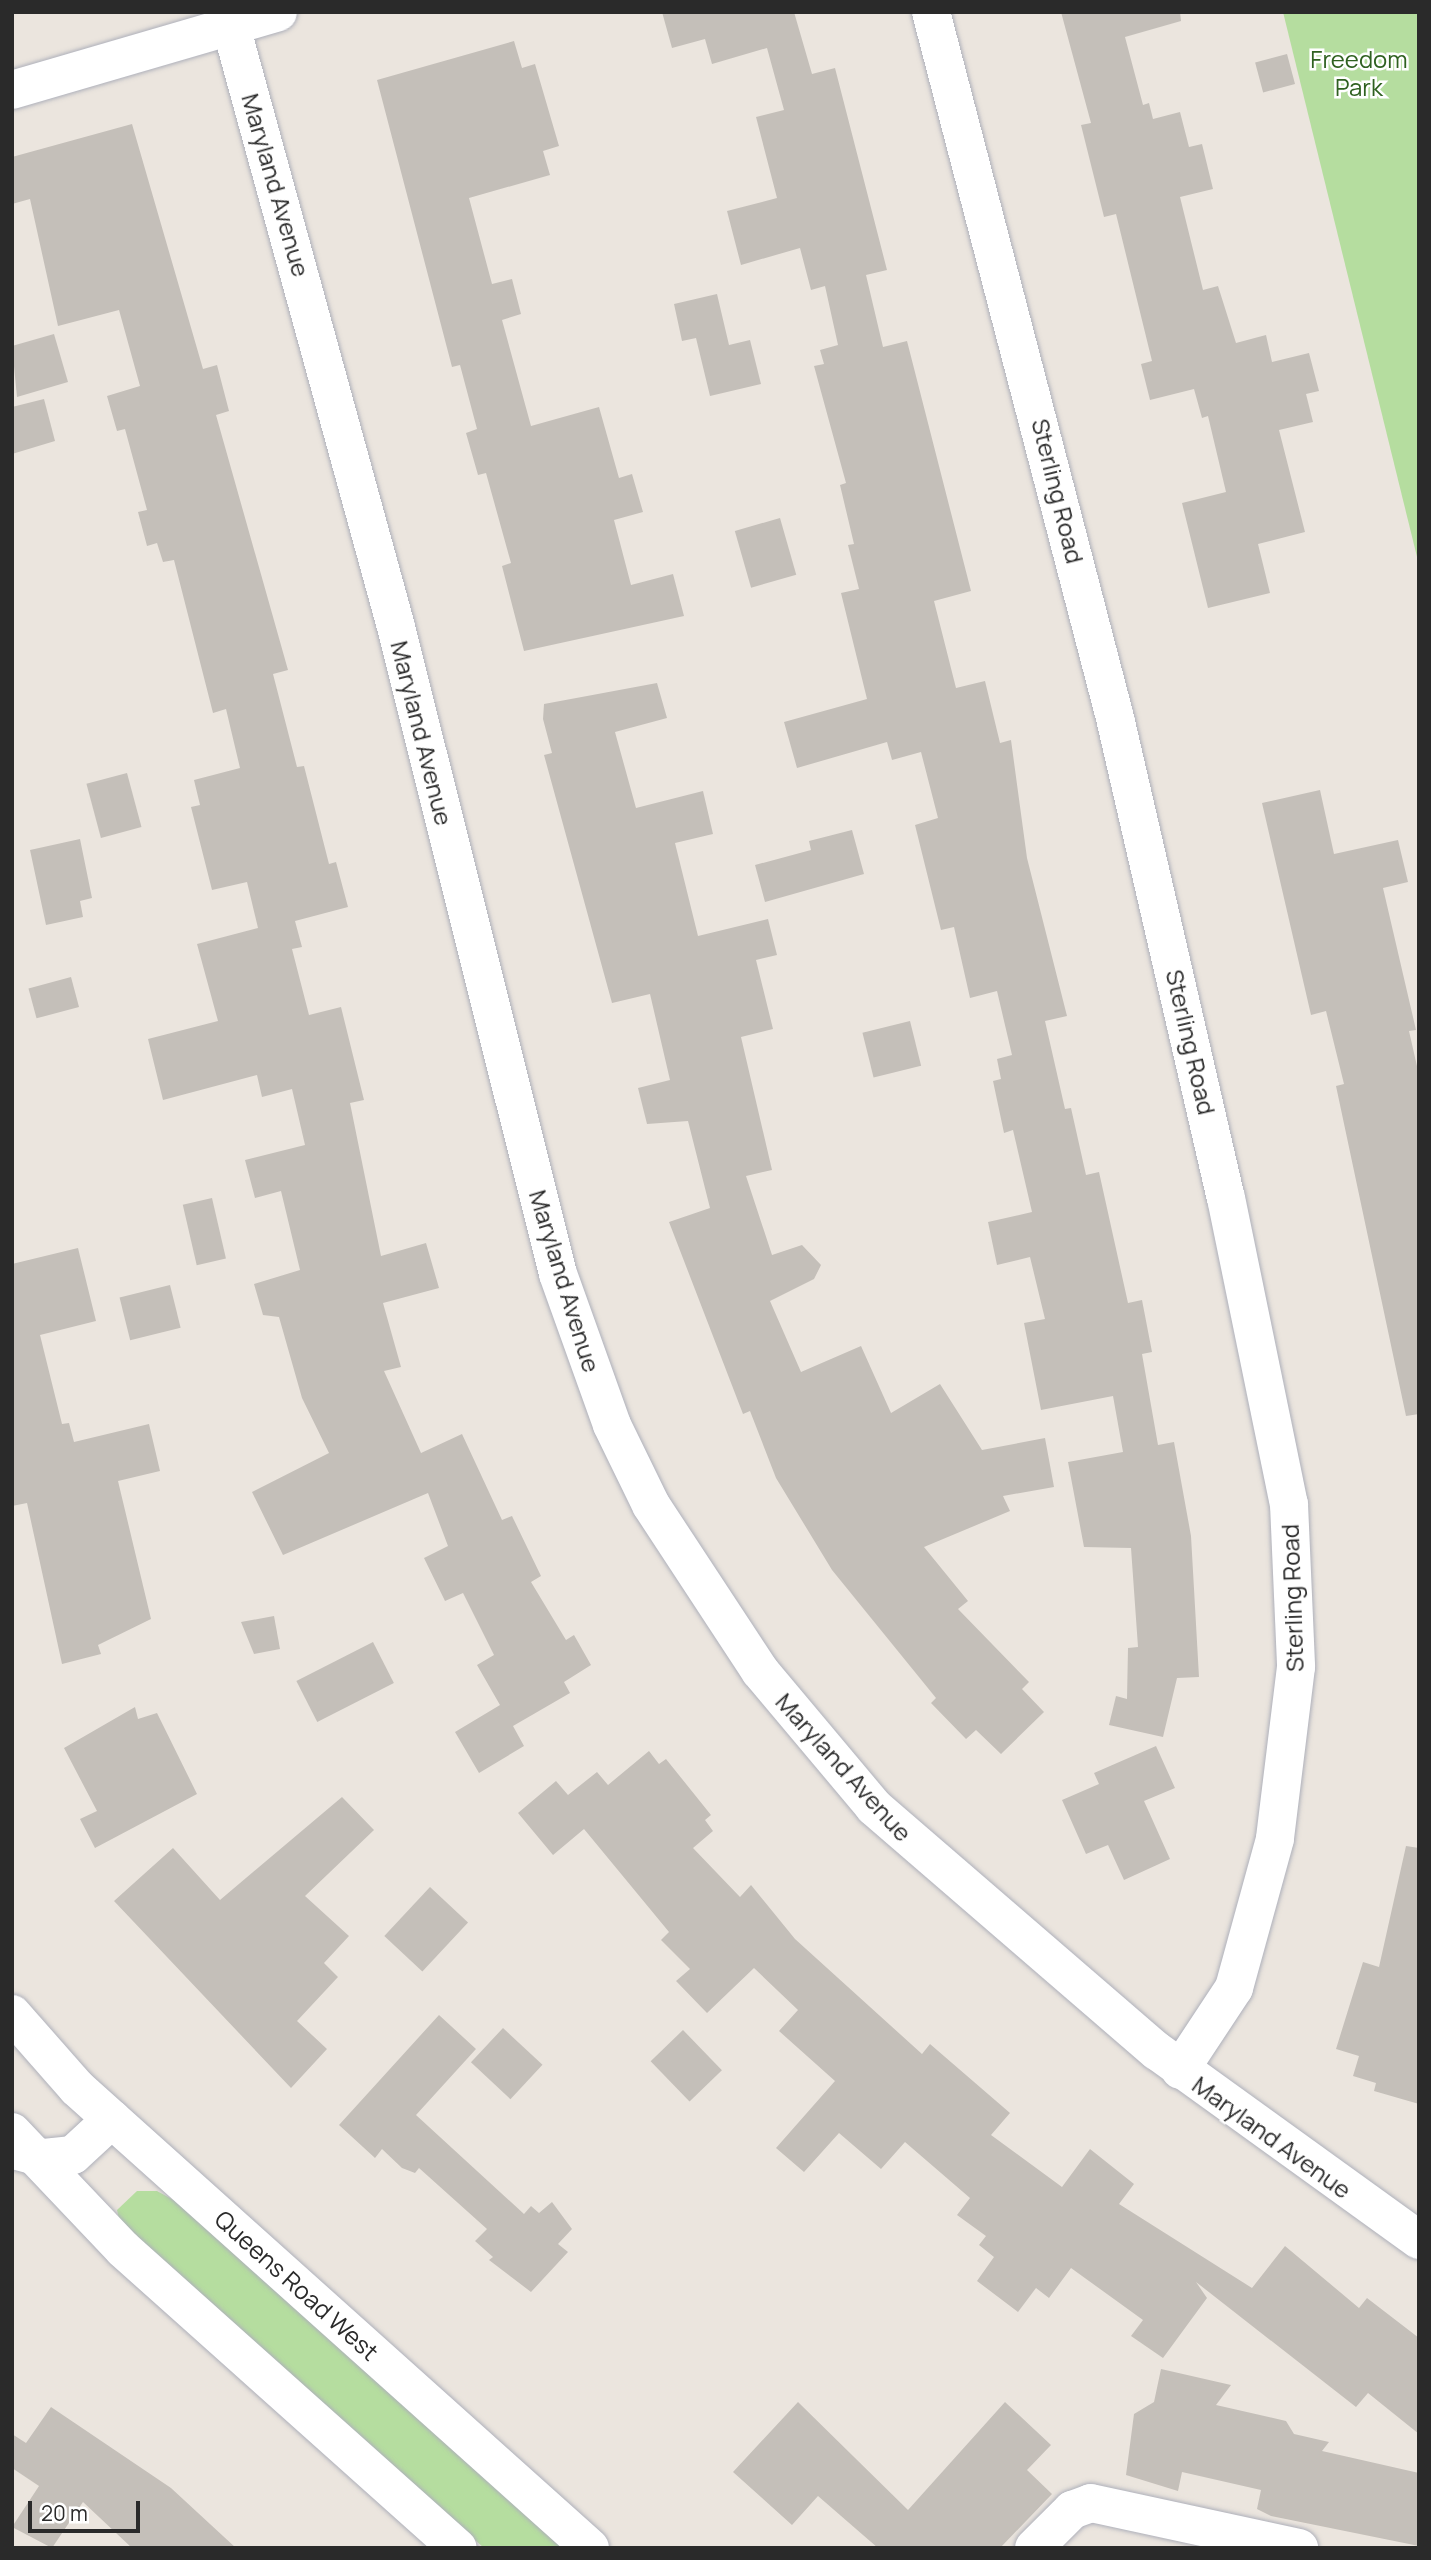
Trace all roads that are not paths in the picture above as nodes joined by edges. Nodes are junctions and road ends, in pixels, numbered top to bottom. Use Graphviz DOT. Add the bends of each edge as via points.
graph roads {
  1 [pos="278,12"];
  2 [pos="931,12"];
  3 [pos="229,20"];
  4 [pos="12,90"];
  5 [pos="12,2014"];
  6 [pos="1180,2070"];
  7 [pos="112,2119"];
  8 [pos="19,2146"];
  9 [pos="1419,2240"];
  10 [pos="458,2548"];
  11 [pos="590,2548"];
  12 [pos="1034,2548"];
  13 [pos="1299,2548"];
  1 -- 3 [label="street"];
  2 -- 6 [label="street, Sterling Road" via="1121,744 1221,1172 1289,1504 1296,1667 1279,1817 1234,1988"];
  3 -- 4 [label="street"];
  3 -- 6 [label="street, Maryland Avenue" via="395,623 556,1266 628,1460 734,1636 874,1807 1013,1934"];
  5 -- 7 [label="street, Queens Road West"];
  6 -- 9 [label="street, Maryland Avenue"];
  7 -- 8 [label="street" via="73,2155"];
  7 -- 11 [label="street, Queens Road West"];
  8 -- 10 [label="street" via="123,2249"];
  12 -- 13 [label="street" via="1072,2510 1091,2504"];
}
